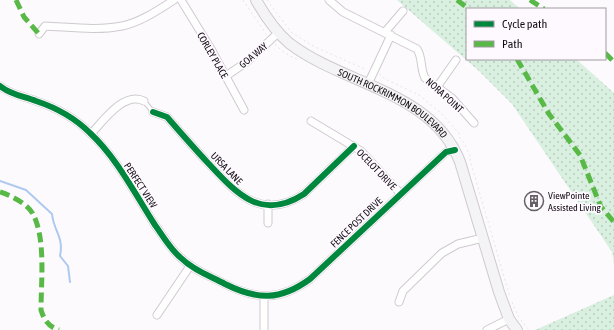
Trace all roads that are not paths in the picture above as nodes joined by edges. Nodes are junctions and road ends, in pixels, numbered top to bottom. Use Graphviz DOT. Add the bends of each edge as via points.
graph roads {
  1 [pos="174,0"];
  2 [pos="181,0"];
  3 [pos="256,0"];
  4 [pos="329,0"];
  5 [pos="403,11"];
  6 [pos="278,33"];
  7 [pos="388,33"];
  8 [pos="39,34"];
  9 [pos="456,60"];
  10 [pos="226,76"];
  11 [pos="368,84"];
  12 [pos="0,86"];
  13 [pos="437,87"];
  14 [pos="146,102"];
  15 [pos="244,110"];
  16 [pos="153,112"];
  17 [pos="311,121"];
  18 [pos="474,123"];
  19 [pos="91,134"];
  20 [pos="354,146"];
  21 [pos="455,150"];
  22 [pos="400,193"];
  23 [pos="268,204"];
  24 [pos="268,222"];
  25 [pos="483,238"];
  26 [pos="190,266"];
  27 [pos="264,297"];
  28 [pos="399,302"];
  29 [pos="157,315"];
  30 [pos="509,319"];
  31 [pos="264,330"];
  32 [pos="487,330"];
  33 [pos="517,330"];
  1 -- 8 [label="street" via="148,16 122,26 45,26"];
  2 -- 10 [label="street, CORLEY PLACE"];
  3 -- 6 [label="main road, SOUTH ROCKRIMMON BOULEVARD"];
  4 -- 7 [label="street, NORA POINT" via="343,12"];
  5 -- 7 [label="street"];
  6 -- 10 [label="street, GOA WAY" via="248,61"];
  6 -- 11 [label="main road, SOUTH ROCKRIMMON BOULEVARD" via="307,54"];
  7 -- 11 [label="street"];
  7 -- 13 [label="street, NORA POINT" via="417,49 422,57 422,74"];
  9 -- 13 [label="street"];
  10 -- 15 [label="street, CORLEY PLACE"];
  11 -- 21 [label="main road, SOUTH ROCKRIMMON BOULEVARD" via="419,110 438,127"];
  12 -- 19 [label="street, PERFECT VIEW" via="12,94 57,109"];
  13 -- 18 [label="street, NORA POINT" via="452,98"];
  14 -- 16 [label="lane, URSA LANE"];
  14 -- 19 [label="street" via="135,99 120,104"];
  16 -- 23 [label="street, URSA LANE" via="166,117 232,190 250,201"];
  17 -- 20 [label="street, OCELOT DRIVE"];
  19 -- 26 [label="street, PERFECT VIEW" via="107,151 169,246"];
  20 -- 22 [label="street, OCELOT DRIVE"];
  20 -- 23 [label="street, URSA LANE" via="304,194 287,202"];
  21 -- 22 [label="street, FENCE POST DRIVE" via="446,152"];
  21 -- 25 [label="main road, SOUTH ROCKRIMMON BOULEVARD"];
  22 -- 27 [label="street, FENCE POST DRIVE" via="310,279 291,291"];
  23 -- 24 [label="street"];
  25 -- 28 [label="street" via="458,244 442,253 403,291"];
  25 -- 30 [label="main road, SOUTH ROCKRIMMON BOULEVARD"];
  26 -- 27 [label="street, PERFECT VIEW" via="239,291"];
  26 -- 29 [label="street"];
  27 -- 31 [label="street"];
  30 -- 32 [label="street"];
  30 -- 33 [label="main road, SOUTH ROCKRIMMON BOULEVARD"];
}
